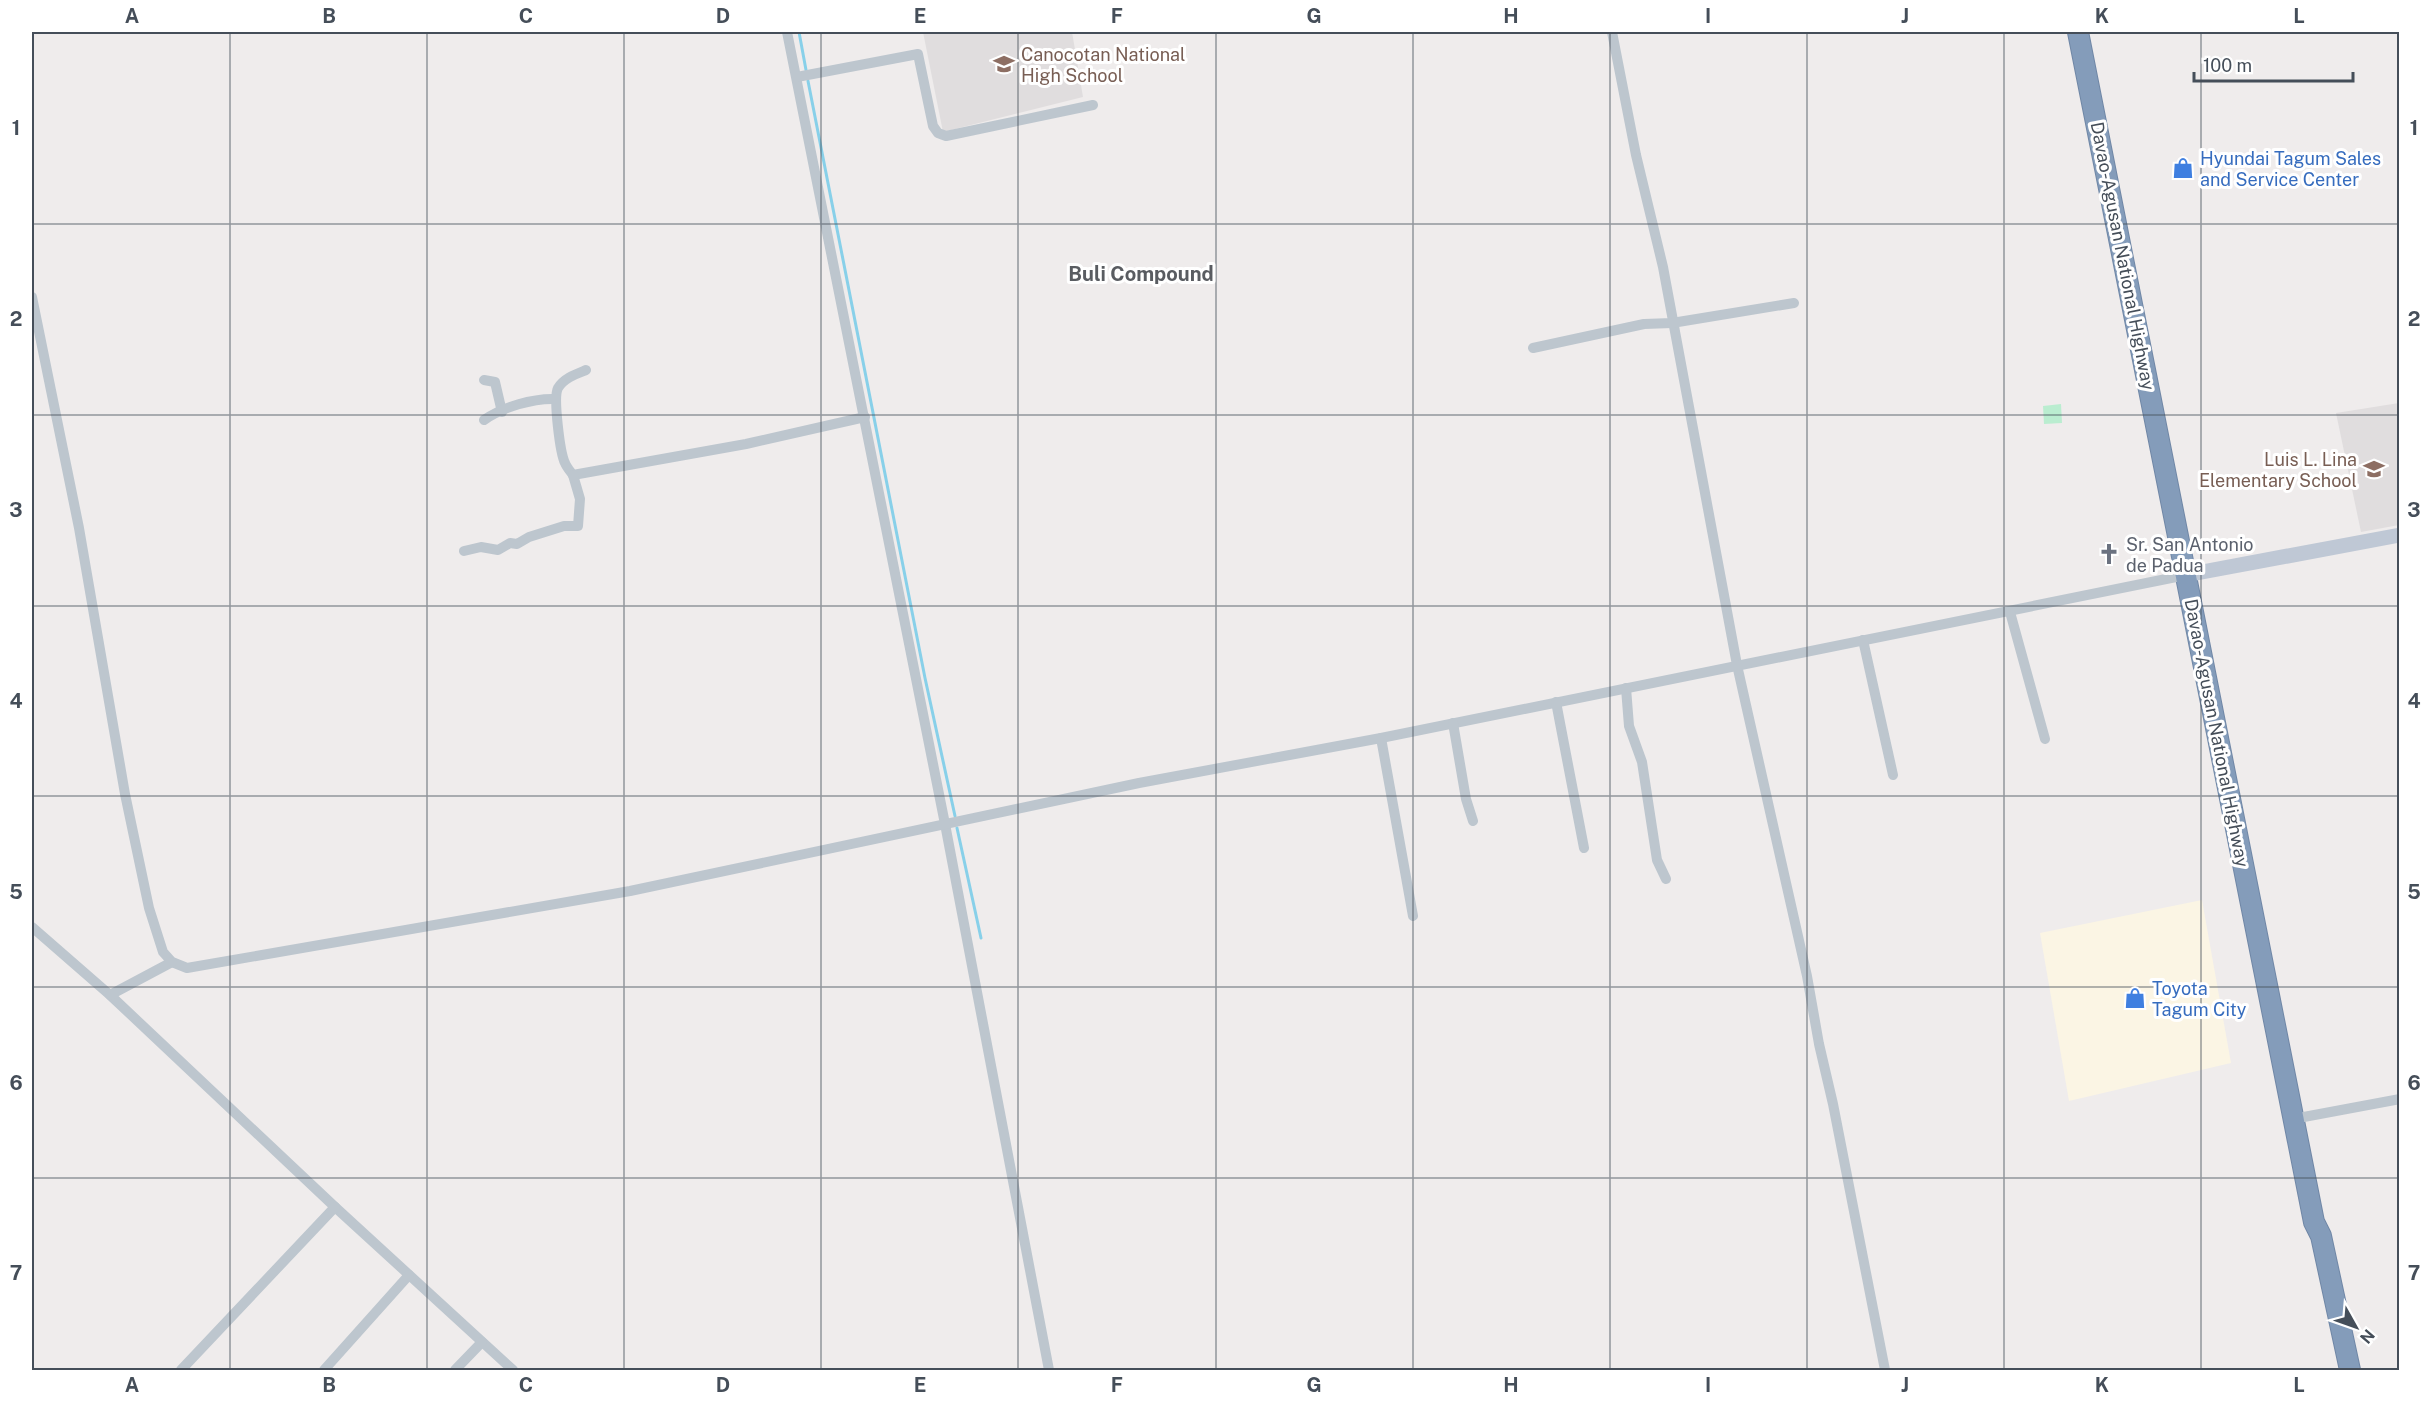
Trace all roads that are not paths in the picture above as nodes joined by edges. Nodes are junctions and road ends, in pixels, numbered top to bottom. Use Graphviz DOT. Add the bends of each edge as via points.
graph roads {
  1 [pos="787,32"];
  2 [pos="1612,32"];
  3 [pos="2079,32"];
  4 [pos="797,77"];
  5 [pos="1093,105"];
  6 [pos="32,297"];
  7 [pos="1794,303"];
  8 [pos="1672,323"];
  9 [pos="1533,348"];
  10 [pos="586,370"];
  11 [pos="484,380"];
  12 [pos="556,399"];
  13 [pos="502,412"];
  14 [pos="865,417"];
  15 [pos="484,420"];
  16 [pos="573,475"];
  17 [pos="2400,535"];
  18 [pos="464,551"];
  19 [pos="2186,575"];
  20 [pos="2010,612"];
  21 [pos="1863,640"];
  22 [pos="1737,665"];
  23 [pos="1626,688"];
  24 [pos="1556,702"];
  25 [pos="1453,723"];
  26 [pos="1381,738"];
  27 [pos="2045,739"];
  28 [pos="1893,775"];
  29 [pos="1473,821"];
  30 [pos="945,824"];
  31 [pos="1584,848"];
  32 [pos="1666,879"];
  33 [pos="1413,916"];
  34 [pos="32,927"];
  35 [pos="172,962"];
  36 [pos="110,995"];
  37 [pos="2400,1099"];
  38 [pos="2293,1119"];
  39 [pos="335,1207"];
  40 [pos="2314,1222"];
  41 [pos="409,1275"];
  42 [pos="482,1342"];
  43 [pos="181,1371"];
  44 [pos="324,1371"];
  45 [pos="455,1371"];
  46 [pos="513,1371"];
  47 [pos="1049,1371"];
  48 [pos="1885,1371"];
  49 [pos="2339,1371"];
  50 [pos="2350,1371"];
  1 -- 4 [label="street"];
  2 -- 8 [label="street"];
  3 -- 19 [label="highway, Davao-Agusan National Highway"];
  4 -- 5 [label="street" via="918,54 933,126 946,136"];
  4 -- 14 [label="street"];
  6 -- 35 [label="street" via="79,528 125,795 149,908 163,952"];
  7 -- 8 [label="street"];
  8 -- 9 [label="street" via="1644,324"];
  8 -- 22 [label="street"];
  10 -- 12 [label="street" via="565,381 558,388"];
  11 -- 13 [label="street" via="495,382"];
  12 -- 13 [label="street" via="542,398"];
  12 -- 16 [label="street" via="564,463"];
  13 -- 15 [label="street"];
  14 -- 16 [label="street" via="746,444"];
  14 -- 30 [label="street"];
  16 -- 18 [label="street" via="580,499 578,526 564,526 498,550 481,547"];
  17 -- 19 [label="street"];
  19 -- 20 [label="street"];
  19 -- 38 [label="highway, Davao-Agusan National Highway"];
  20 -- 21 [label="street"];
  20 -- 27 [label="street"];
  21 -- 22 [label="street"];
  21 -- 28 [label="street"];
  22 -- 23 [label="street"];
  22 -- 48 [label="street" via="1807,976"];
  23 -- 24 [label="street"];
  23 -- 32 [label="street" via="1629,726 1642,762 1657,860"];
  24 -- 25 [label="street"];
  24 -- 31 [label="street"];
  25 -- 26 [label="street"];
  25 -- 29 [label="street"];
  26 -- 30 [label="street"];
  26 -- 33 [label="street"];
  30 -- 35 [label="street" via="619,893 187,968"];
  30 -- 47 [label="street"];
  34 -- 36 [label="street"];
  35 -- 36 [label="street"];
  36 -- 39 [label="street"];
  37 -- 38 [label="street"];
  38 -- 40 [label="highway, Davao-Agusan National Highway"];
  39 -- 41 [label="street"];
  39 -- 43 [label="street"];
  40 -- 49 [label="highway, Davao-Agusan National Highway" via="2312,1238"];
  40 -- 50 [label="highway, Davao-Agusan National Highway" via="2321,1236"];
  41 -- 42 [label="street"];
  41 -- 44 [label="street"];
  42 -- 45 [label="street"];
  42 -- 46 [label="street"];
}
